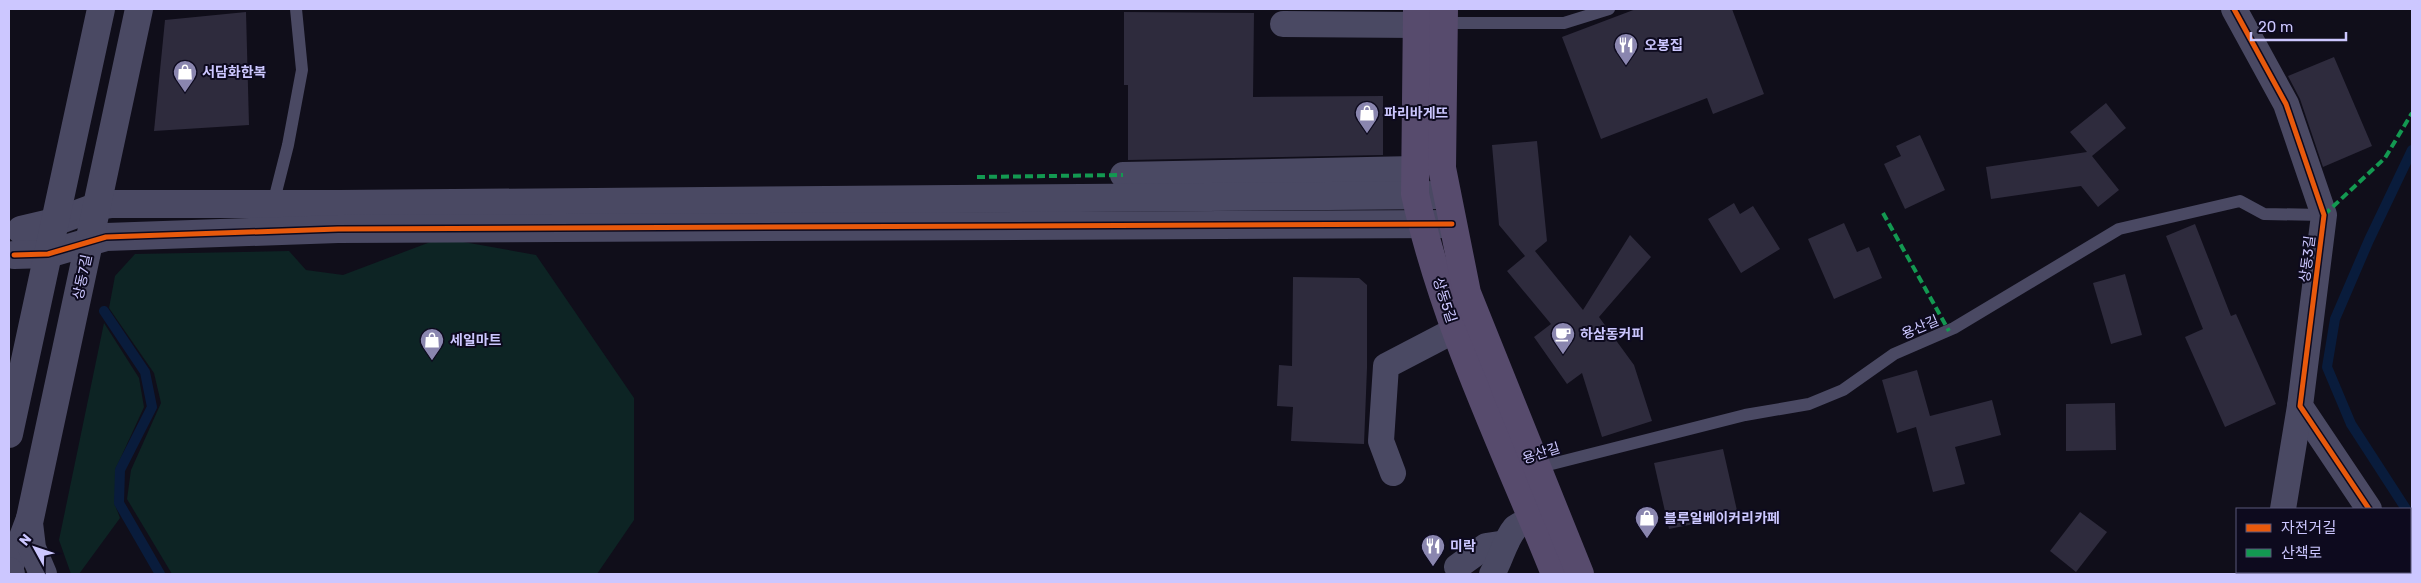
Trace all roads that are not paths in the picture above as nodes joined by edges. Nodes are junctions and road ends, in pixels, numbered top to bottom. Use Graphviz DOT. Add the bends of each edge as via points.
graph roads {
  1 [pos="101,9"];
  2 [pos="140,9"];
  3 [pos="296,9"];
  4 [pos="1609,9"];
  5 [pos="2234,9"];
  6 [pos="1430,16"];
  7 [pos="1283,24"];
  8 [pos="1123,175"];
  9 [pos="1415,182"];
  10 [pos="1447,195"];
  11 [pos="273,204"];
  12 [pos="98,206"];
  13 [pos="2324,215"];
  14 [pos="55,222"];
  15 [pos="1422,224"];
  16 [pos="1452,224"];
  17 [pos="90,241"];
  18 [pos="48,254"];
  19 [pos="1455,330"];
  20 [pos="2300,406"];
  21 [pos="9,434"];
  22 [pos="1527,472"];
  23 [pos="1393,474"];
  24 [pos="2282,508"];
  25 [pos="2368,508"];
  26 [pos="30,516"];
  27 [pos="1533,519"];
  28 [pos="1506,543"];
  29 [pos="1457,567"];
  30 [pos="9,571"];
  31 [pos="11,574"];
  32 [pos="43,574"];
  33 [pos="1492,574"];
  34 [pos="1554,574"];
  35 [pos="1580,574"];
  1 -- 14 [label="street"];
  2 -- 12 [label="street, 상동7길"];
  3 -- 11 [label="lane" via="302,70"];
  4 -- 6 [label="lane" via="1564,23"];
  5 -- 13 [label="street, 상동3길" via="2286,104"];
  6 -- 7 [label="street"];
  6 -- 9 [label="main road, 상동5길"];
  6 -- 10 [label="main road, 상동5길"];
  8 -- 9 [label="street"];
  9 -- 10 [label="street"];
  9 -- 11 [label="street"];
  9 -- 15 [label="main road, 상동5길"];
  10 -- 16 [label="main road, 상동5길"];
  11 -- 12 [label="street"];
  12 -- 14 [label="street"];
  12 -- 17 [label="street, 상동7길"];
  13 -- 20 [label="street, 상동3길"];
  13 -- 22 [label="lane, 용산길" via="2264,214 2240,201 2119,229 1954,328 1894,354 1843,390 1809,404 1745,415"];
  14 -- 18 [label="street"];
  14 -- 18 [label="street" via="17,242"];
  15 -- 16 [label="street"];
  15 -- 17 [label="street" via="338,229 106,237"];
  15 -- 19 [label="main road, 상동5길"];
  16 -- 22 [label="main road, 상동5길" via="1467,293"];
  17 -- 18 [label="street"];
  17 -- 26 [label="street, 상동7길"];
  18 -- 21 [label="street"];
  19 -- 22 [label="main road, 상동5길"];
  19 -- 23 [label="street" via="1386,366 1381,441"];
  20 -- 24 [label="street, 상동3길"];
  20 -- 25 [label="street"];
  22 -- 27 [label="main road, 상동5길"];
  22 -- 35 [label="main road, 상동5길"];
  26 -- 30 [label="street, 상동7길"];
  26 -- 32 [label="street, 상동7길" via="29,535"];
  27 -- 28 [label="street" via="1516,527"];
  27 -- 34 [label="main road, 상동5길"];
  28 -- 29 [label="street" via="1486,546"];
  28 -- 33 [label="street"];
  30 -- 31 [label="street, 상동7길"];
}
